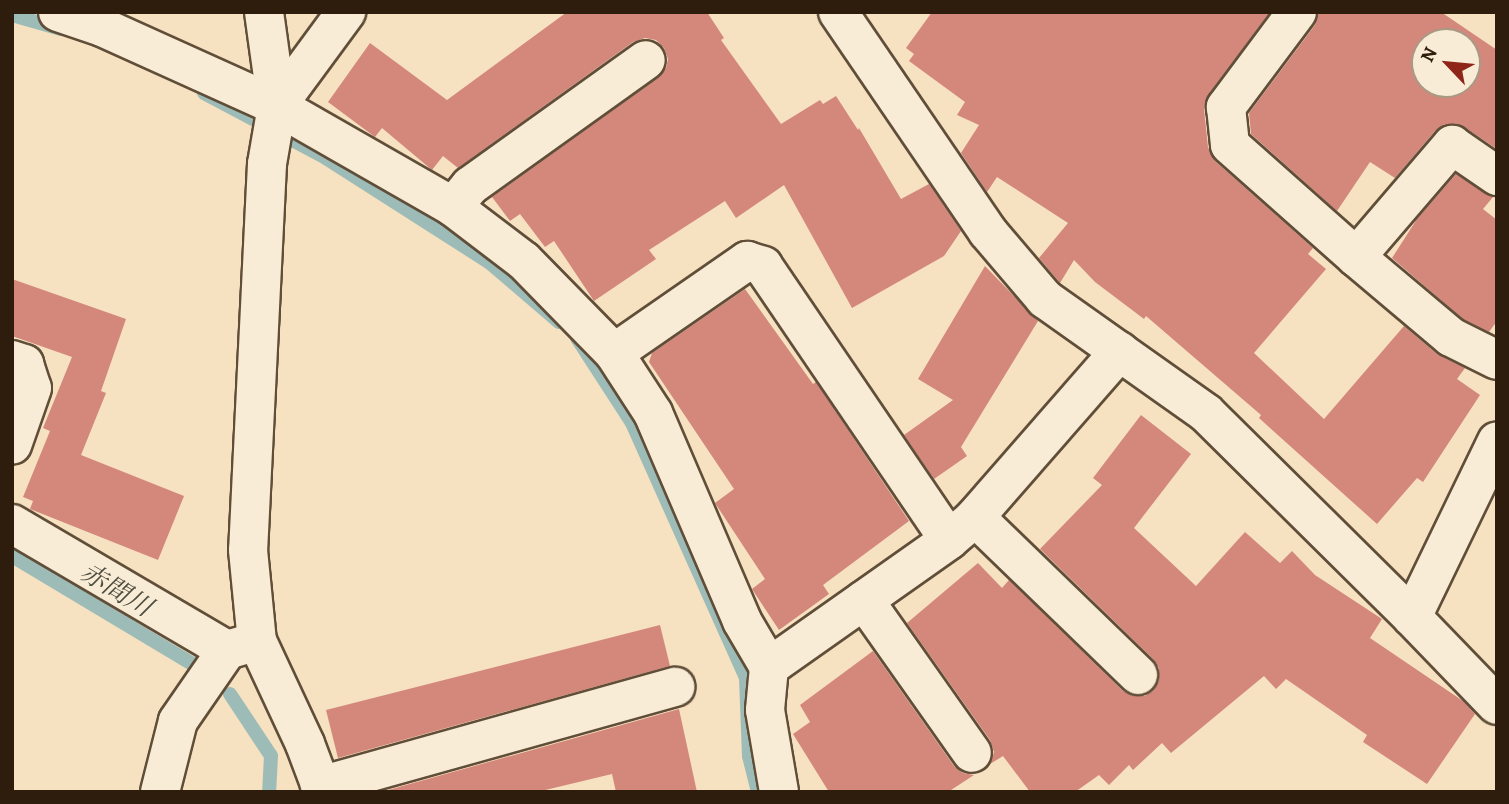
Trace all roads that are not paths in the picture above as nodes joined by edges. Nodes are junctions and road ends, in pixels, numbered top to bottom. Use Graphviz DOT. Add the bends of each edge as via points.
graph roads {
  1 [pos="58,12"];
  2 [pos="264,12"];
  3 [pos="346,12"];
  4 [pos="838,12"];
  5 [pos="1297,12"];
  6 [pos="646,60"];
  7 [pos="277,106"];
  8 [pos="1497,176"];
  9 [pos="453,207"];
  10 [pos="1356,257"];
  11 [pos="1121,351"];
  12 [pos="614,353"];
  13 [pos="12,360"];
  14 [pos="1497,360"];
  15 [pos="1497,441"];
  16 [pos="12,445"];
  17 [pos="12,524"];
  18 [pos="962,528"];
  19 [pos="864,600"];
  20 [pos="1412,617"];
  21 [pos="242,646"];
  22 [pos="769,667"];
  23 [pos="1138,675"];
  24 [pos="675,687"];
  25 [pos="1497,705"];
  26 [pos="972,753"];
  27 [pos="321,789"];
  28 [pos="160,792"];
  29 [pos="779,792"];
  1 -- 7 [label="street" via="102,27"];
  2 -- 7 [label="street"];
  3 -- 7 [label="street"];
  4 -- 11 [label="street" via="988,232 1045,299"];
  5 -- 10 [label="street" via="1226,107 1230,145"];
  6 -- 9 [label="street" via="470,186"];
  7 -- 9 [label="street"];
  7 -- 21 [label="street" via="267,164"];
  8 -- 10 [label="street" via="1452,145"];
  9 -- 12 [label="street" via="524,261"];
  10 -- 14 [label="street" via="1451,337"];
  11 -- 18 [label="street"];
  11 -- 20 [label="street" via="1206,413"];
  12 -- 18 [label="street" via="747,261 763,266"];
  12 -- 22 [label="street" via="653,413 737,609"];
  13 -- 16 [label="street" via="24,364 32,388"];
  15 -- 20 [label="street"];
  17 -- 21 [label="street"];
  18 -- 19 [label="street"];
  18 -- 23 [label="street"];
  19 -- 22 [label="street"];
  19 -- 26 [label="street"];
  20 -- 25 [label="street"];
  21 -- 27 [label="street" via="305,744"];
  21 -- 28 [label="street" via="178,721"];
  22 -- 29 [label="street" via="765,710"];
  24 -- 27 [label="street"];
}
